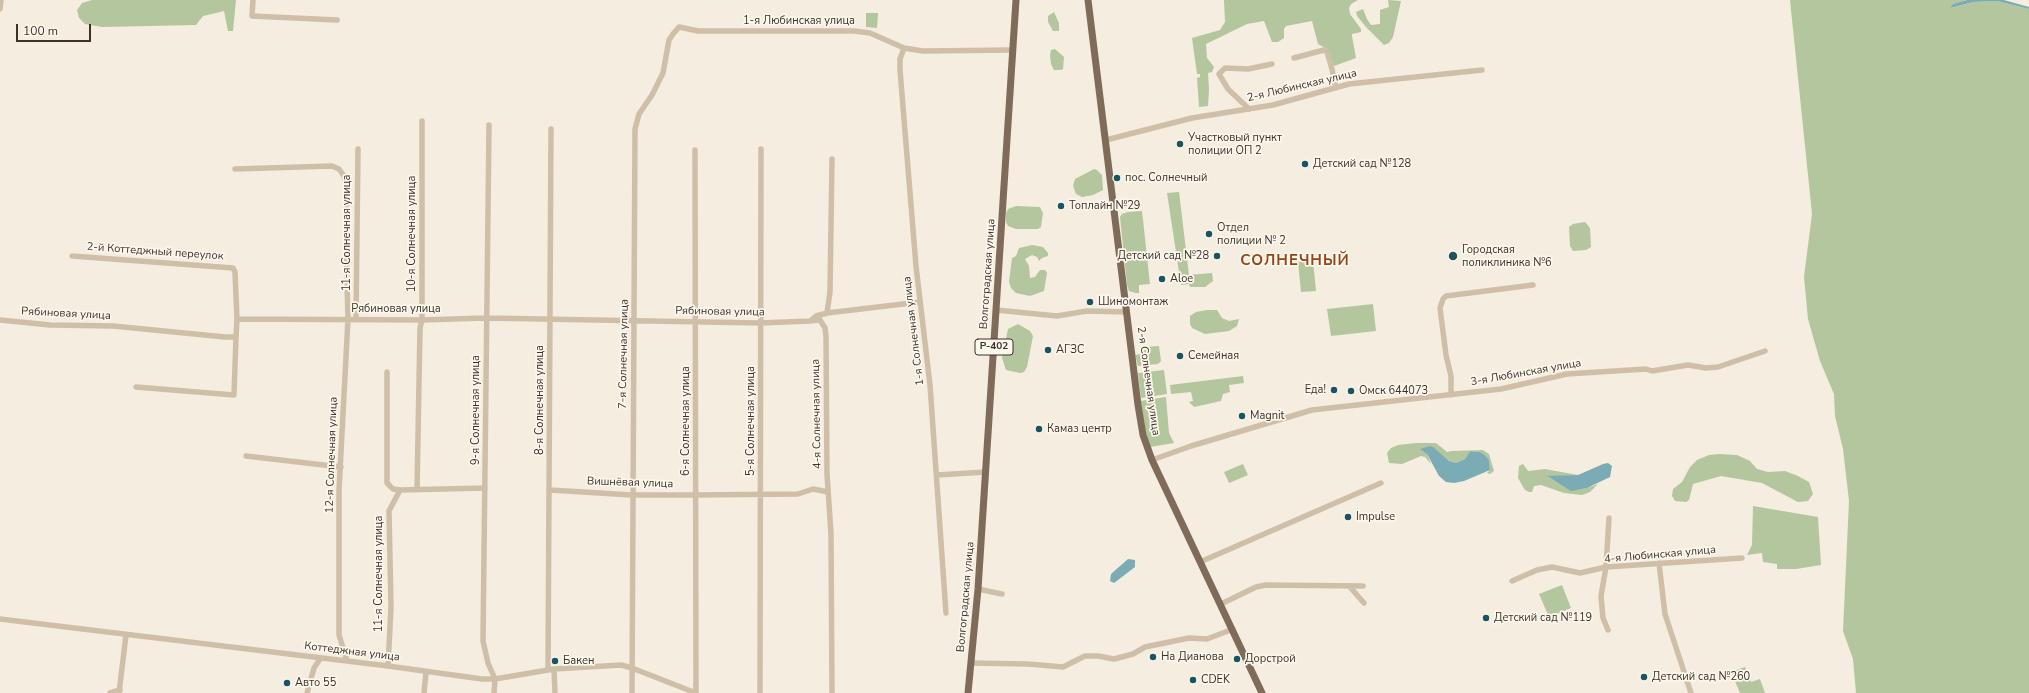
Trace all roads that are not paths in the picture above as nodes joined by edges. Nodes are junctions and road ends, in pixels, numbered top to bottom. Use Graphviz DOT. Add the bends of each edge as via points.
graph roads {
  1 [pos="1,0"];
  2 [pos="253,0"];
  3 [pos="1016,0"];
  4 [pos="1088,0"];
  5 [pos="0,8"];
  6 [pos="337,20"];
  7 [pos="679,27"];
  8 [pos="904,48"];
  9 [pos="1012,50"];
  10 [pos="1294,58"];
  11 [pos="1272,64"];
  12 [pos="1482,70"];
  13 [pos="1336,88"];
  14 [pos="1249,109"];
  15 [pos="422,121"];
  16 [pos="489,125"];
  17 [pos="551,129"];
  18 [pos="1106,140"];
  19 [pos="358,149"];
  20 [pos="761,149"];
  21 [pos="695,150"];
  22 [pos="832,159"];
  23 [pos="235,169"];
  24 [pos="72,256"];
  25 [pos="1533,285"];
  26 [pos="920,302"];
  27 [pos="996,310"];
  28 [pos="1127,312"];
  29 [pos="827,313"];
  30 [pos="356,318"];
  31 [pos="486,318"];
  32 [pos="237,319"];
  33 [pos="348,319"];
  34 [pos="551,319"];
  35 [pos="0,320"];
  36 [pos="422,320"];
  37 [pos="635,321"];
  38 [pos="697,321"];
  39 [pos="810,321"];
  40 [pos="760,323"];
  41 [pos="236,337"];
  42 [pos="1765,351"];
  43 [pos="387,372"];
  44 [pos="136,387"];
  45 [pos="1451,395"];
  46 [pos="246,456"];
  47 [pos="1152,460"];
  48 [pos="341,467"];
  49 [pos="986,472"];
  50 [pos="937,475"];
  51 [pos="1381,483"];
  52 [pos="485,488"];
  53 [pos="400,490"];
  54 [pos="417,490"];
  55 [pos="550,490"];
  56 [pos="828,492"];
  57 [pos="761,494"];
  58 [pos="632,495"];
  59 [pos="696,495"];
  60 [pos="1609,518"];
  61 [pos="1742,558"];
  62 [pos="1200,562"];
  63 [pos="1659,563"];
  64 [pos="1606,567"];
  65 [pos="1512,581"];
  66 [pos="1349,586"];
  67 [pos="1363,586"];
  68 [pos="978,589"];
  69 [pos="1002,594"];
  70 [pos="1364,603"];
  71 [pos="1221,604"];
  72 [pos="946,613"];
  73 [pos="0,620"];
  74 [pos="1233,629"];
  75 [pos="1608,630"];
  76 [pos="126,635"];
  77 [pos="320,659"];
  78 [pos="347,661"];
  79 [pos="971,663"];
  80 [pos="388,666"];
  81 [pos="632,668"];
  82 [pos="551,670"];
  83 [pos="426,672"];
  84 [pos="495,679"];
  85 [pos="119,691"];
  86 [pos="110,693"];
  87 [pos="307,693"];
  88 [pos="424,693"];
  89 [pos="494,693"];
  90 [pos="555,693"];
  91 [pos="632,693"];
  92 [pos="696,693"];
  93 [pos="760,693"];
  94 [pos="832,693"];
  95 [pos="968,693"];
  96 [pos="1262,693"];
  97 [pos="1691,693"];
  1 -- 5 [label="street"];
  2 -- 6 [label="street" via="252,16"];
  3 -- 9 [label="main road, Волгоградская улица / Р-402"];
  4 -- 18 [label="main road, 2-я Солнечная улица"];
  7 -- 8 [label="street, 1-я Любинская улица" via="698,31 854,31 876,35"];
  7 -- 37 [label="street, 7-я Солнечная улица" via="669,40 663,73 639,114 635,129"];
  8 -- 9 [label="street, 1-я Любинская улица" via="953,52"];
  8 -- 26 [label="street, 1-я Солнечная улица" via="900,70"];
  9 -- 27 [label="main road, Волгоградская улица / Р-402"];
  10 -- 13 [label="street" via="1324,50 1329,56"];
  11 -- 14 [label="street" via="1248,69 1225,68 1219,74 1228,89"];
  12 -- 13 [label="street, 2-я Любинская улица" via="1357,83"];
  13 -- 14 [label="street, 2-я Любинская улица"];
  14 -- 18 [label="street, 2-я Любинская улица" via="1192,118"];
  15 -- 36 [label="street, 10-я Солнечная улица"];
  16 -- 31 [label="street, 9-я Солнечная улица"];
  17 -- 34 [label="street, 8-я Солнечная улица"];
  18 -- 28 [label="main road, 2-я Солнечная улица"];
  19 -- 30 [label="street, 11-я Солнечная улица"];
  20 -- 40 [label="street, 5-я Солнечная улица"];
  21 -- 38 [label="street, 6-я Солнечная улица"];
  22 -- 29 [label="street" via="830,292"];
  23 -- 33 [label="street, 12-я Солнечная улица" via="332,166 339,169 346,186"];
  24 -- 32 [label="street, 2-й Коттеджный переулок" via="232,268 235,272"];
  25 -- 45 [label="street" via="1446,296 1443,299 1440,308 1451,376"];
  26 -- 29 [label="street"];
  26 -- 50 [label="street, 1-я Солнечная улица"];
  27 -- 28 [label="street" via="1057,316 1087,311"];
  27 -- 49 [label="main road, Волгоградская улица / Р-402"];
  28 -- 47 [label="main road, 2-я Солнечная улица" via="1141,423"];
  29 -- 39 [label="street"];
  30 -- 33 [label="street, Рябиновая улица"];
  30 -- 36 [label="street, Рябиновая улица"];
  31 -- 34 [label="street, Рябиновая улица"];
  31 -- 36 [label="street, Рябиновая улица"];
  31 -- 52 [label="street, 9-я Солнечная улица"];
  32 -- 33 [label="street, Рябиновая улица"];
  32 -- 41 [label="street"];
  33 -- 48 [label="street, 12-я Солнечная улица"];
  34 -- 37 [label="street, Рябиновая улица"];
  34 -- 55 [label="street, 8-я Солнечная улица"];
  35 -- 41 [label="street, Рябиновая улица" via="50,325 113,326"];
  36 -- 54 [label="street, 10-я Солнечная улица"];
  37 -- 38 [label="street, Рябиновая улица"];
  37 -- 58 [label="street, 7-я Солнечная улица"];
  38 -- 40 [label="street, Рябиновая улица"];
  38 -- 59 [label="street, 6-я Солнечная улица"];
  39 -- 40 [label="street, Рябиновая улица"];
  39 -- 56 [label="street, 4-я Солнечная улица" via="820,320 826,336"];
  40 -- 57 [label="street, 5-я Солнечная улица"];
  41 -- 44 [label="street" via="234,395"];
  42 -- 45 [label="street, 3-я Любинская улица" via="1718,367 1688,366 1652,371 1646,369 1568,374 1508,388"];
  43 -- 53 [label="street" via="387,484 393,489"];
  45 -- 47 [label="street, 3-я Любинская улица" via="1312,410"];
  46 -- 48 [label="street"];
  47 -- 62 [label="main road, 2-я Солнечная улица"];
  48 -- 78 [label="street, 12-я Солнечная улица" via="339,635"];
  49 -- 50 [label="street"];
  49 -- 68 [label="main road, Волгоградская улица / Р-402"];
  50 -- 72 [label="street, 1-я Солнечная улица"];
  51 -- 62 [label="street"];
  52 -- 54 [label="street"];
  52 -- 84 [label="street, 9-я Солнечная улица" via="484,641 488,663"];
  53 -- 54 [label="street"];
  53 -- 80 [label="street, 11-я Солнечная улица" via="389,511 391,607"];
  55 -- 58 [label="street, Вишнёвая улица"];
  55 -- 82 [label="street, 8-я Солнечная улица"];
  56 -- 57 [label="street, Вишнёвая улица" via="812,489 798,494"];
  56 -- 94 [label="street, 4-я Солнечная улица" via="831,534"];
  57 -- 59 [label="street, Вишнёвая улица"];
  57 -- 93 [label="street, 5-я Солнечная улица"];
  58 -- 59 [label="street, Вишнёвая улица"];
  58 -- 81 [label="street, 7-я Солнечная улица"];
  59 -- 92 [label="street, 6-я Солнечная улица"];
  60 -- 64 [label="street"];
  61 -- 63 [label="street, 4-я Любинская улица"];
  62 -- 71 [label="main road, 2-я Солнечная улица"];
  63 -- 64 [label="street, 4-я Любинская улица"];
  63 -- 97 [label="street" via="1665,614"];
  64 -- 65 [label="street, 4-я Любинская улица" via="1580,573 1552,567 1537,570"];
  64 -- 75 [label="street" via="1602,596 1603,618"];
  66 -- 67 [label="street"];
  66 -- 70 [label="street"];
  66 -- 71 [label="street" via="1266,585 1256,587"];
  68 -- 69 [label="street"];
  68 -- 79 [label="main road, Волгоградская улица / Р-402"];
  71 -- 74 [label="main road, 2-я Солнечная улица"];
  73 -- 76 [label="street, Коттеджная улица"];
  74 -- 79 [label="street" via="1206,639 1189,638 1145,647 1133,654 1114,659 1085,656 1063,667"];
  74 -- 96 [label="main road, 2-я Солнечная улица"];
  76 -- 77 [label="street, Коттеджная улица"];
  76 -- 85 [label="street"];
  77 -- 78 [label="street, Коттеджная улица"];
  77 -- 87 [label="street" via="314,668"];
  78 -- 80 [label="street, Коттеджная улица"];
  79 -- 95 [label="main road, Волгоградская улица / Р-402"];
  80 -- 83 [label="street, Коттеджная улица"];
  81 -- 82 [label="street, Коттеджная улица" via="603,665"];
  81 -- 91 [label="street, 7-я Солнечная улица"];
  81 -- 92 [label="street, Коттеджная улица"];
  82 -- 84 [label="street, Коттеджная улица"];
  82 -- 90 [label="street, 8-я Солнечная улица"];
  83 -- 84 [label="street, Коттеджная улица"];
  83 -- 88 [label="street"];
  84 -- 89 [label="street, 9-я Солнечная улица"];
  85 -- 86 [label="street"];
}
